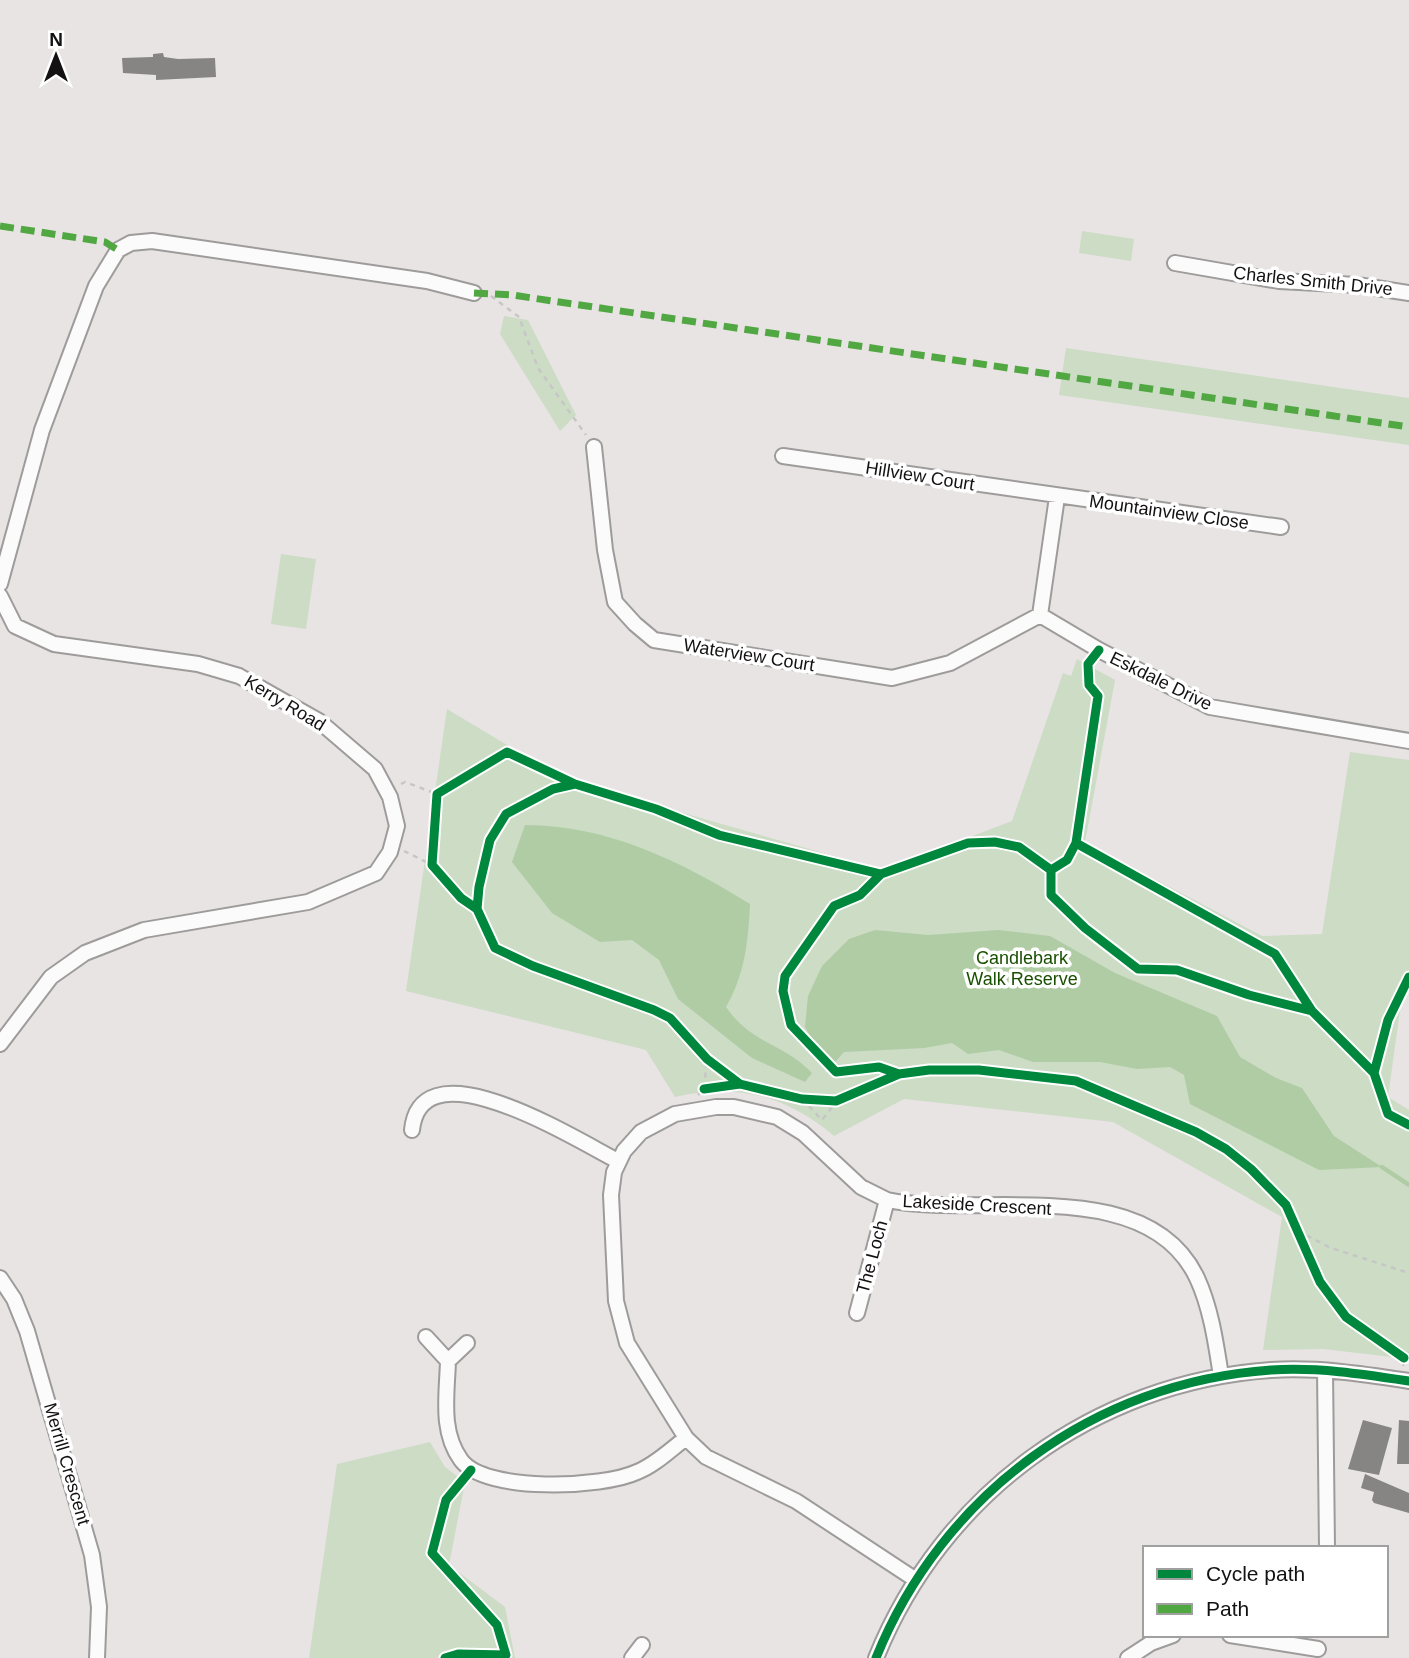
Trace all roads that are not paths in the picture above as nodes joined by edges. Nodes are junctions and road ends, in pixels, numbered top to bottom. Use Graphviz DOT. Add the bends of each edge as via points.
graph roads {
  1 [pos="1175,262"];
  2 [pos="474,293"];
  3 [pos="1409,293"];
  4 [pos="594,447"];
  5 [pos="783,456"];
  6 [pos="1057,497"];
  7 [pos="1281,527"];
  8 [pos="0,584"];
  9 [pos="0,596"];
  10 [pos="1040,615"];
  11 [pos="1409,741"];
  12 [pos="0,1044"];
  13 [pos="412,1130"];
  14 [pos="618,1161"];
  15 [pos="887,1200"];
  16 [pos="0,1278"];
  17 [pos="857,1313"];
  18 [pos="426,1337"];
  19 [pos="467,1343"];
  20 [pos="448,1361"];
  21 [pos="1325,1371"];
  22 [pos="1221,1376"];
  23 [pos="1405,1380"];
  24 [pos="686,1438"];
  25 [pos="1327,1546"];
  26 [pos="916,1580"];
  27 [pos="1167,1637"];
  28 [pos="1245,1637"];
  29 [pos="642,1646"];
  30 [pos="1318,1647"];
  31 [pos="97,1658"];
  32 [pos="632,1658"];
  33 [pos="876,1658"];
  34 [pos="1128,1658"];
  1 -- 3 [label="street, Charles Smith Drive" via="1279,281"];
  2 -- 8 [label="street" via="427,281 152,241 118,250 96,286 43,430"];
  4 -- 10 [label="street, Waterview Court" via="615,601 654,640 892,678 950,663"];
  5 -- 6 [label="street, Hillview Court"];
  6 -- 7 [label="street, Mountainview Close"];
  6 -- 10 [label="street"];
  9 -- 12 [label="street, Kerry Road" via="15,626 54,644 198,664 239,676 319,720 375,769 397,826 376,873 308,902 144,930 85,953 51,977"];
  10 -- 11 [label="street, Eskdale Drive" via="1210,707"];
  13 -- 14 [label="street" via="414,1115 426,1100 472,1094 523,1113"];
  14 -- 15 [label="street, Lakeside Crescent" via="641,1132 663,1119 687,1111 734,1107 777,1117 803,1133 861,1187"];
  14 -- 24 [label="street, Lakeside Crescent" via="611,1195 621,1328"];
  15 -- 17 [label="street, The Loch"];
  15 -- 22 [label="street, Lakeside Crescent" via="1093,1210 1143,1224 1178,1252 1197,1278"];
  16 -- 31 [label="street, Merrill Crescent" via="27,1331 92,1555 99,1606"];
  18 -- 20 [label="street"];
  19 -- 20 [label="street"];
  20 -- 24 [label="street" via="447,1428 462,1461 486,1476 552,1485 598,1482 638,1472"];
  21 -- 22 [label="street"];
  21 -- 23 [label="street"];
  21 -- 25 [label="street"];
  22 -- 26 [label="street" via="1129,1402 1051,1443 981,1499"];
  24 -- 26 [label="street, Lakeside Crescent" via="706,1457 796,1501"];
  26 -- 33 [label="street"];
  27 -- 34 [label="street"];
  28 -- 30 [label="street"];
  29 -- 32 [label="street"];
}
